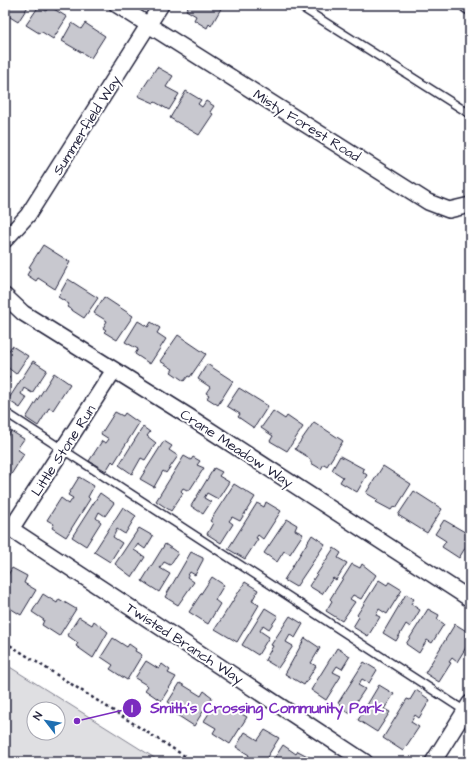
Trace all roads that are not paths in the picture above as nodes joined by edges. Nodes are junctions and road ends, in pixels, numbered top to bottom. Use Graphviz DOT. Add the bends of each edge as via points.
graph roads {
  1 [pos="117,5"];
  2 [pos="161,5"];
  3 [pos="298,5"];
  4 [pos="467,5"];
  5 [pos="470,7"];
  6 [pos="149,25"];
  7 [pos="470,114"];
  8 [pos="470,205"];
  9 [pos="5,240"];
  10 [pos="5,296"];
  11 [pos="114,370"];
  12 [pos="5,412"];
  13 [pos="63,449"];
  14 [pos="8,527"];
  15 [pos="470,599"];
  16 [pos="468,707"];
  17 [pos="365,762"];
  18 [pos="433,762"];
  1 -- 6 [label="street, Misty Forest Road"];
  2 -- 6 [label="street, Summerfield Way"];
  3 -- 7 [label="lane"];
  4 -- 5 [label="street"];
  6 -- 8 [label="street, Misty Forest Road" via="428,202 449,210"];
  6 -- 9 [label="street, Summerfield Way" via="28,215"];
  10 -- 11 [label="street, Crane Meadow Way" via="23,313"];
  11 -- 13 [label="street, Little Stone Run"];
  11 -- 15 [label="street, Crane Meadow Way"];
  12 -- 13 [label="lane"];
  13 -- 14 [label="street, Little Stone Run"];
  13 -- 16 [label="lane"];
  14 -- 17 [label="street, Twisted Branch Way"];
  16 -- 18 [label="street"];
}
